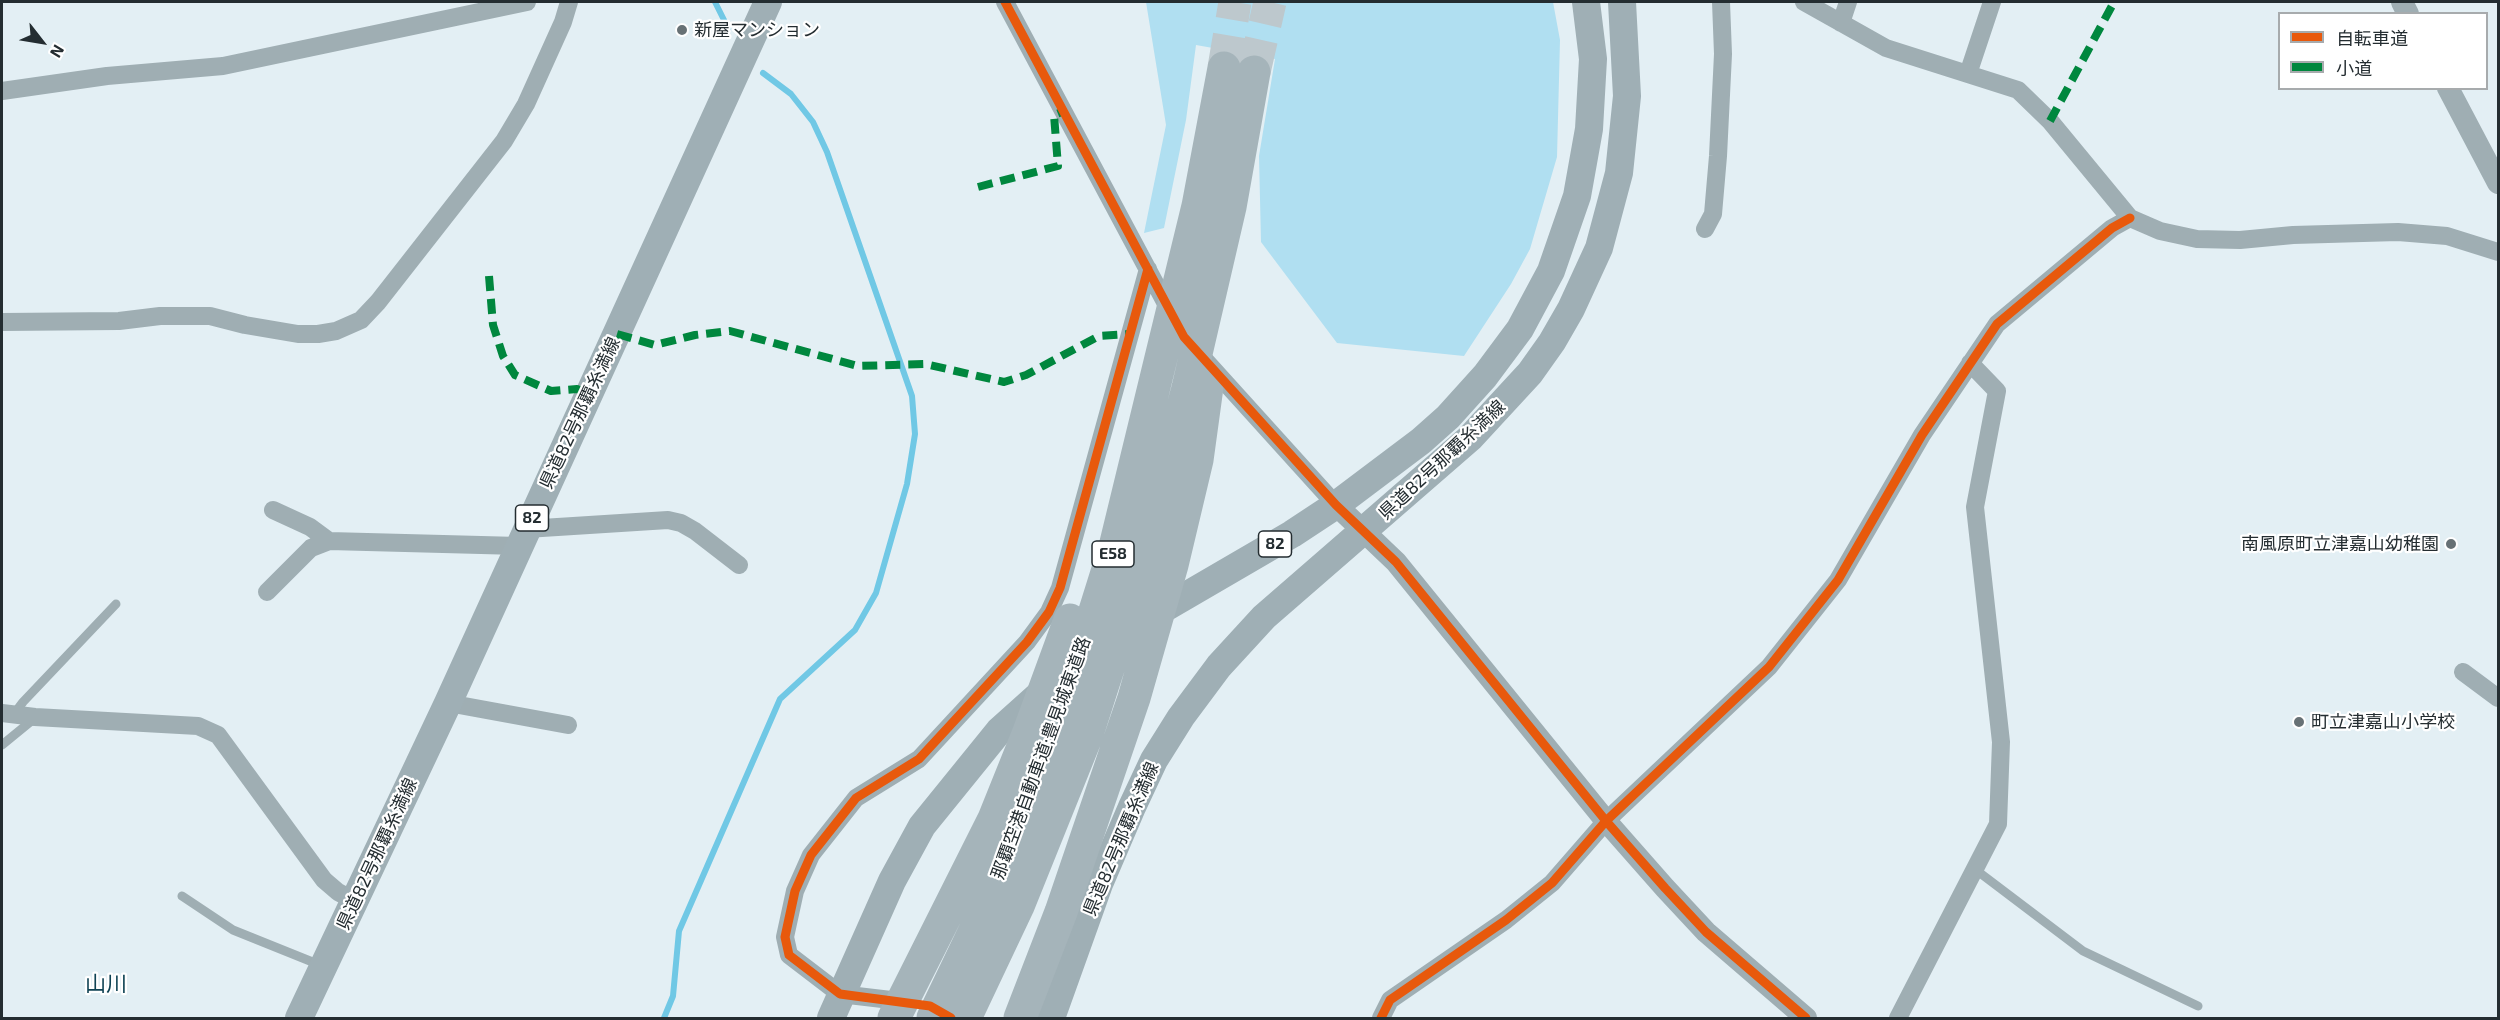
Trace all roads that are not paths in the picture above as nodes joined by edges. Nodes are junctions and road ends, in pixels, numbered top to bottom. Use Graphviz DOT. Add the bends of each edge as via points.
graph roads {
  1 [pos="527,2"];
  2 [pos="569,2"];
  3 [pos="768,2"];
  4 [pos="1005,2"];
  5 [pos="1586,2"];
  6 [pos="1622,2"];
  7 [pos="1721,2"];
  8 [pos="1804,2"];
  9 [pos="1848,2"];
  10 [pos="1992,2"];
  11 [pos="1841,23"];
  12 [pos="1968,74"];
  13 [pos="2449,90"];
  14 [pos="2,91"];
  15 [pos="2499,183"];
  16 [pos="1198,207"];
  17 [pos="1230,207"];
  18 [pos="2130,218"];
  19 [pos="1705,229"];
  20 [pos="2499,252"];
  21 [pos="1148,269"];
  22 [pos="2,322"];
  23 [pos="1970,363"];
  24 [pos="1336,505"];
  25 [pos="273,510"];
  26 [pos="1364,532"];
  27 [pos="523,537"];
  28 [pos="329,541"];
  29 [pos="739,565"];
  30 [pos="267,592"];
  31 [pos="116,604"];
  32 [pos="2463,672"];
  33 [pos="2499,698"];
  34 [pos="448,703"];
  35 [pos="8,713"];
  36 [pos="35,717"];
  37 [pos="568,725"];
  38 [pos="2,745"];
  39 [pos="1606,821"];
  40 [pos="1976,870"];
  41 [pos="182,896"];
  42 [pos="355,901"];
  43 [pos="322,966"];
  44 [pos="836,1006"];
  45 [pos="2198,1006"];
  46 [pos="299,1018"];
  47 [pos="894,1018"];
  48 [pos="933,1018"];
  49 [pos="951,1018"];
  50 [pos="964,1018"];
  51 [pos="1020,1018"];
  52 [pos="1051,1018"];
  53 [pos="1381,1018"];
  54 [pos="1806,1018"];
  55 [pos="1898,1018"];
  1 -- 14 [label="street" via="224,66 107,76"];
  2 -- 22 [label="street" via="526,104 504,141 361,320 318,334 210,316"];
  3 -- 27 [label="main road, 県道82号那覇糸満線 / 82"];
  4 -- 21 [label="street"];
  5 -- 24 [label="main road, 県道82号那覇糸満線 / 82" via="1593,59 1589,129 1577,196 1551,271 1520,329 1448,417"];
  6 -- 26 [label="main road, 県道82号那覇糸満線" via="1627,96 1619,173 1599,248 1571,309 1547,350 1502,404 1462,446"];
  7 -- 19 [label="street" via="1723,54 1718,156 1713,214"];
  8 -- 11 [label="street"];
  9 -- 11 [label="street"];
  10 -- 12 [label="street"];
  11 -- 12 [label="street" via="1886,48"];
  12 -- 18 [label="street" via="2018,90 2050,121"];
  13 -- 15 [label="street"];
  16 -- 17 [label="highway, 那覇空港自動車道;豊見城東道路 / E58, bridge" via="1239,70"];
  16 -- 47 [label="highway, bridge" via="1078,597 1033,722 994,819"];
  16 -- 48 [label="highway, 那覇空港自動車道;豊見城東道路 / E58, bridge" via="1115,547 1069,694 981,918"];
  17 -- 50 [label="highway, 那覇空港自動車道;豊見城東道路 / E58, bridge" via="1143,560 1086,737 1018,906"];
  17 -- 51 [label="highway, bridge" via="1197,460 1172,565 1134,698"];
  18 -- 20 [label="street" via="2160,231 2197,238 2240,240 2398,232 2447,236"];
  18 -- 23 [label="street" via="2030,294 1997,324"];
  21 -- 24 [label="street" via="1184,337"];
  21 -- 44 [label="street" via="1060,588 1049,612 1027,642 919,759 856,798 811,855 795,891 785,937 789,955"];
  23 -- 39 [label="street" via="1824,598 1769,667"];
  23 -- 40 [label="street" via="1997,391 1975,507 2001,742 1998,824"];
  24 -- 26 [label="street"];
  24 -- 44 [label="main road, 県道82号那覇糸満線 / 82" via="1109,641 999,730 922,826 892,881"];
  25 -- 28 [label="street" via="310,527"];
  26 -- 39 [label="street" via="1396,562"];
  26 -- 52 [label="main road, 県道82号那覇糸満線" via="1264,617 1219,666 1181,717 1154,760 1132,807 1099,884"];
  27 -- 28 [label="street"];
  27 -- 29 [label="street" via="668,520 694,531"];
  27 -- 34 [label="main road, 県道82号那覇糸満線 / 82"];
  28 -- 30 [label="street" via="311,548"];
  31 -- 35 [label="lane"];
  32 -- 33 [label="street"];
  34 -- 37 [label="street"];
  34 -- 42 [label="main road, 県道82号那覇糸満線 / 82"];
  35 -- 36 [label="street"];
  36 -- 38 [label="lane"];
  36 -- 42 [label="street" via="198,726 218,735 324,880"];
  39 -- 53 [label="street" via="1552,883 1506,920 1390,1000"];
  39 -- 54 [label="street" via="1706,932"];
  40 -- 45 [label="lane" via="2083,951"];
  40 -- 55 [label="street"];
  41 -- 43 [label="lane" via="233,930"];
  42 -- 43 [label="main road, 県道82号那覇糸満線 / 82"];
  43 -- 46 [label="main road, 県道82号那覇糸満線 / 82"];
  44 -- 49 [label="street" via="930,1006"];
}
